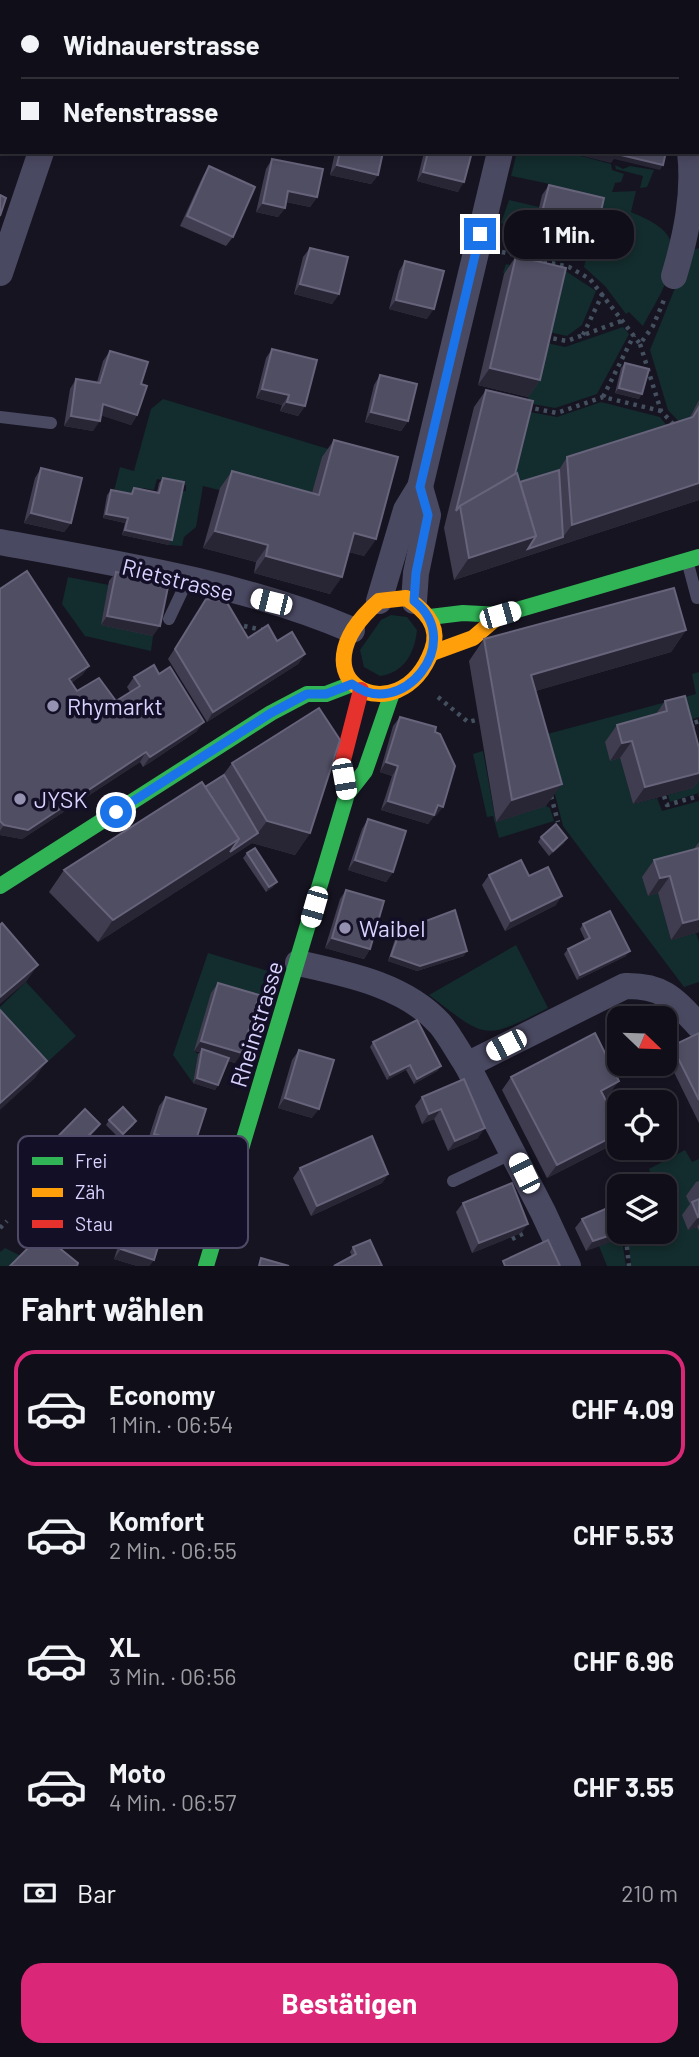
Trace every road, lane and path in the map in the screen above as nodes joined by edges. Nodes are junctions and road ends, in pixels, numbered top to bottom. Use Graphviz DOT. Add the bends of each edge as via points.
graph roads {
  1 [pos="40,154"];
  2 [pos="500,154"];
  3 [pos="690,154"];
  4 [pos="491,249"];
  5 [pos="0,274"];
  6 [pos="674,276"];
  7 [pos="603,293"];
  8 [pos="624,320"];
  9 [pos="583,335"];
  10 [pos="634,335"];
  11 [pos="542,337"];
  12 [pos="640,344"];
  13 [pos="603,397"];
  14 [pos="519,406"];
  15 [pos="661,411"];
  16 [pos="0,416"];
  17 [pos="51,424"];
  18 [pos="682,434"];
  19 [pos="420,487"];
  20 [pos="0,542"];
  21 [pos="693,559"];
  22 [pos="187,581"];
  23 [pos="697,598"];
  24 [pos="379,601"];
  25 [pos="422,609"];
  26 [pos="500,615"];
  27 [pos="169,619"];
  28 [pos="352,629"];
  29 [pos="432,653"];
  30 [pos="315,676"];
  31 [pos="356,687"];
  32 [pos="391,693"];
  33 [pos="433,693"];
  34 [pos="307,694"];
  35 [pos="480,719"];
  36 [pos="699,721"];
  37 [pos="695,736"];
  38 [pos="347,794"];
  39 [pos="551,795"];
  40 [pos="664,796"];
  41 [pos="699,796"];
  42 [pos="558,822"];
  43 [pos="3,884"];
  44 [pos="298,963"];
  45 [pos="699,1026"];
  46 [pos="467,1065"];
  47 [pos="245,1136"];
  48 [pos="514,1153"];
  49 [pos="453,1181"];
  50 [pos="8,1221"];
  51 [pos="0,1228"];
  52 [pos="627,1244"];
  53 [pos="211,1248"];
  54 [pos="206,1266"];
  55 [pos="568,1266"];
  56 [pos="629,1266"];
  1 -- 5 [label="street"];
  2 -- 19 [label="street"];
  3 -- 6 [label="street" via="688,217"];
  4 -- 7 [label="path" via="569,267"];
  6 -- 12 [label="path" via="653,326"];
  7 -- 8 [label="path"];
  7 -- 9 [label="path"];
  8 -- 9 [label="path"];
  8 -- 10 [label="path"];
  9 -- 11 [label="path" via="566,341"];
  10 -- 12 [label="path"];
  10 -- 13 [label="path"];
  12 -- 15 [label="path"];
  13 -- 14 [label="path" via="557,413"];
  13 -- 15 [label="path"];
  15 -- 18 [label="path"];
  16 -- 17 [label="lane"];
  19 -- 24 [label="street" via="406,510"];
  19 -- 25 [label="street" via="428,515 416,573"];
  20 -- 22 [label="street, Rietstrasse"];
  21 -- 23 [label="lane"];
  21 -- 26 [label="main road"];
  22 -- 27 [label="lane"];
  22 -- 28 [label="street, Rietstrasse" via="311,612"];
  24 -- 25 [label="main road" via="396,597"];
  24 -- 28 [label="main road"];
  25 -- 26 [label="main road"];
  25 -- 29 [label="main road" via="436,640"];
  26 -- 29 [label="main road" via="473,638"];
  28 -- 31 [label="main road" via="336,661"];
  29 -- 32 [label="main road" via="410,683"];
  30 -- 34 [label="main road"];
  31 -- 32 [label="main road" via="378,695"];
  31 -- 34 [label="main road"];
  31 -- 38 [label="main road, Rheinstrasse" via="342,764"];
  32 -- 38 [label="main road, Rheinstrasse" via="365,771"];
  33 -- 35 [label="path" via="468,722"];
  34 -- 43 [label="main road"];
  36 -- 37 [label="path" via="691,724"];
  38 -- 44 [label="main road, Rheinstrasse"];
  39 -- 42 [label="path"];
  40 -- 41 [label="path" via="667,805"];
  44 -- 46 [label="street" via="366,980 422,1007 441,1025"];
  44 -- 47 [label="main road, Rheinstrasse"];
  45 -- 46 [label="street" via="673,998 649,985 625,986"];
  46 -- 48 [label="street"];
  48 -- 49 [label="lane"];
  48 -- 55 [label="street"];
  50 -- 51 [label="path"];
  52 -- 56 [label="path"];
  53 -- 54 [label="main road, Rheinstrasse"];
}
